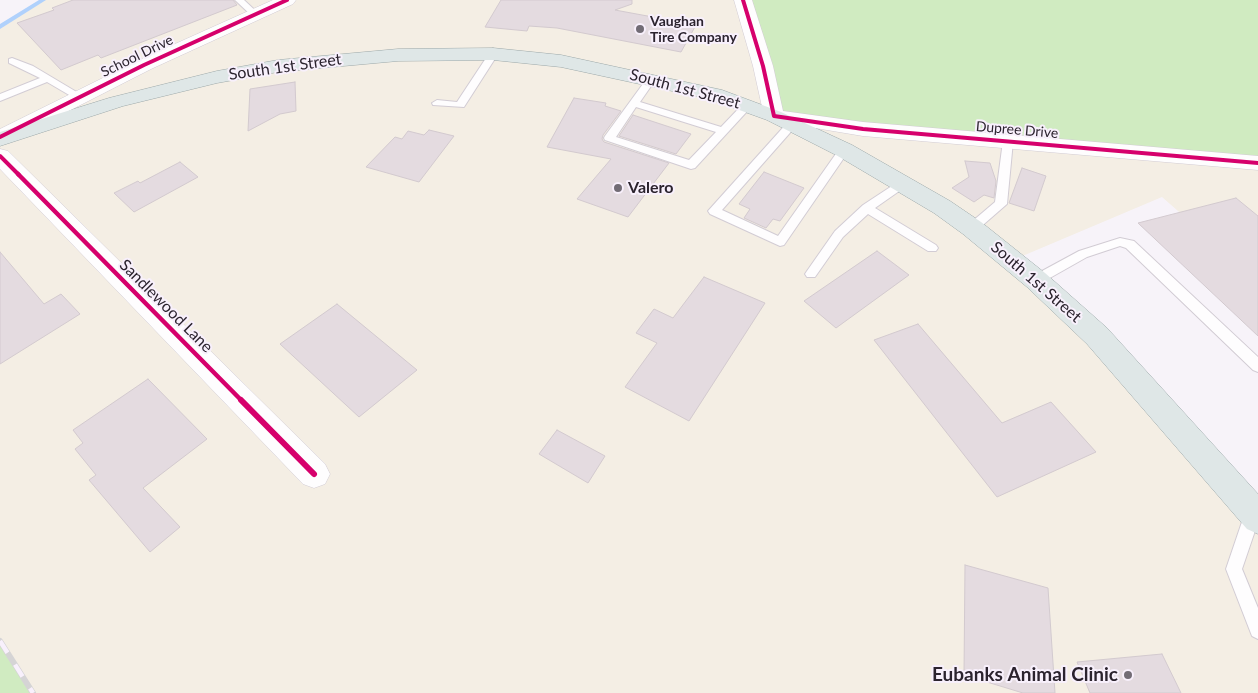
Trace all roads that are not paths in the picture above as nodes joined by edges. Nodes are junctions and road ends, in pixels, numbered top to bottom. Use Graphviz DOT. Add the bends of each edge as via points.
graph roads {
  1 [pos="239,0"];
  2 [pos="286,0"];
  3 [pos="743,0"];
  4 [pos="256,14"];
  5 [pos="493,54"];
  6 [pos="12,61"];
  7 [pos="48,78"];
  8 [pos="651,79"];
  9 [pos="80,97"];
  10 [pos="0,98"];
  11 [pos="436,103"];
  12 [pos="634,103"];
  13 [pos="747,106"];
  14 [pos="783,120"];
  15 [pos="723,131"];
  16 [pos="0,138"];
  17 [pos="1008,141"];
  18 [pos="844,150"];
  19 [pos="0,156"];
  20 [pos="1258,163"];
  21 [pos="901,184"];
  22 [pos="867,208"];
  23 [pos="972,228"];
  24 [pos="932,248"];
  25 [pos="811,274"];
  26 [pos="1036,280"];
  27 [pos="1258,366"];
  28 [pos="314,474"];
  29 [pos="1256,514"];
  30 [pos="1258,630"];
  1 -- 4 [label="lane"];
  2 -- 4 [label="street, School Drive"];
  3 -- 14 [label="street"];
  4 -- 9 [label="street, School Drive"];
  5 -- 8 [label="main road, South 1st Street" via="561,61"];
  5 -- 11 [label="lane" via="460,105"];
  5 -- 16 [label="main road, South 1st Street" via="359,57 243,72 116,102"];
  6 -- 7 [label="lane"];
  7 -- 9 [label="lane"];
  7 -- 10 [label="lane"];
  8 -- 12 [label="lane"];
  8 -- 13 [label="main road, South 1st Street" via="715,94"];
  9 -- 16 [label="street, School Drive"];
  12 -- 15 [label="lane"];
  12 -- 15 [label="lane" via="609,138 691,165"];
  13 -- 14 [label="main road, South 1st Street"];
  13 -- 15 [label="lane"];
  14 -- 17 [label="street, Dupree Drive"];
  14 -- 18 [label="main road, South 1st Street"];
  14 -- 18 [label="lane" via="714,211 780,242"];
  17 -- 20 [label="street, Dupree Drive"];
  17 -- 23 [label="lane" via="1002,204"];
  18 -- 21 [label="main road, South 1st Street"];
  19 -- 28 [label="street, Sandlewood Lane"];
  21 -- 22 [label="lane"];
  21 -- 23 [label="main road, South 1st Street"];
  22 -- 24 [label="lane"];
  22 -- 25 [label="lane" via="839,234"];
  23 -- 26 [label="main road, South 1st Street"];
  26 -- 27 [label="lane" via="1082,254 1120,242 1130,244"];
  26 -- 29 [label="main road, South 1st Street" via="1097,336"];
  29 -- 30 [label="lane" via="1234,569"];
}
